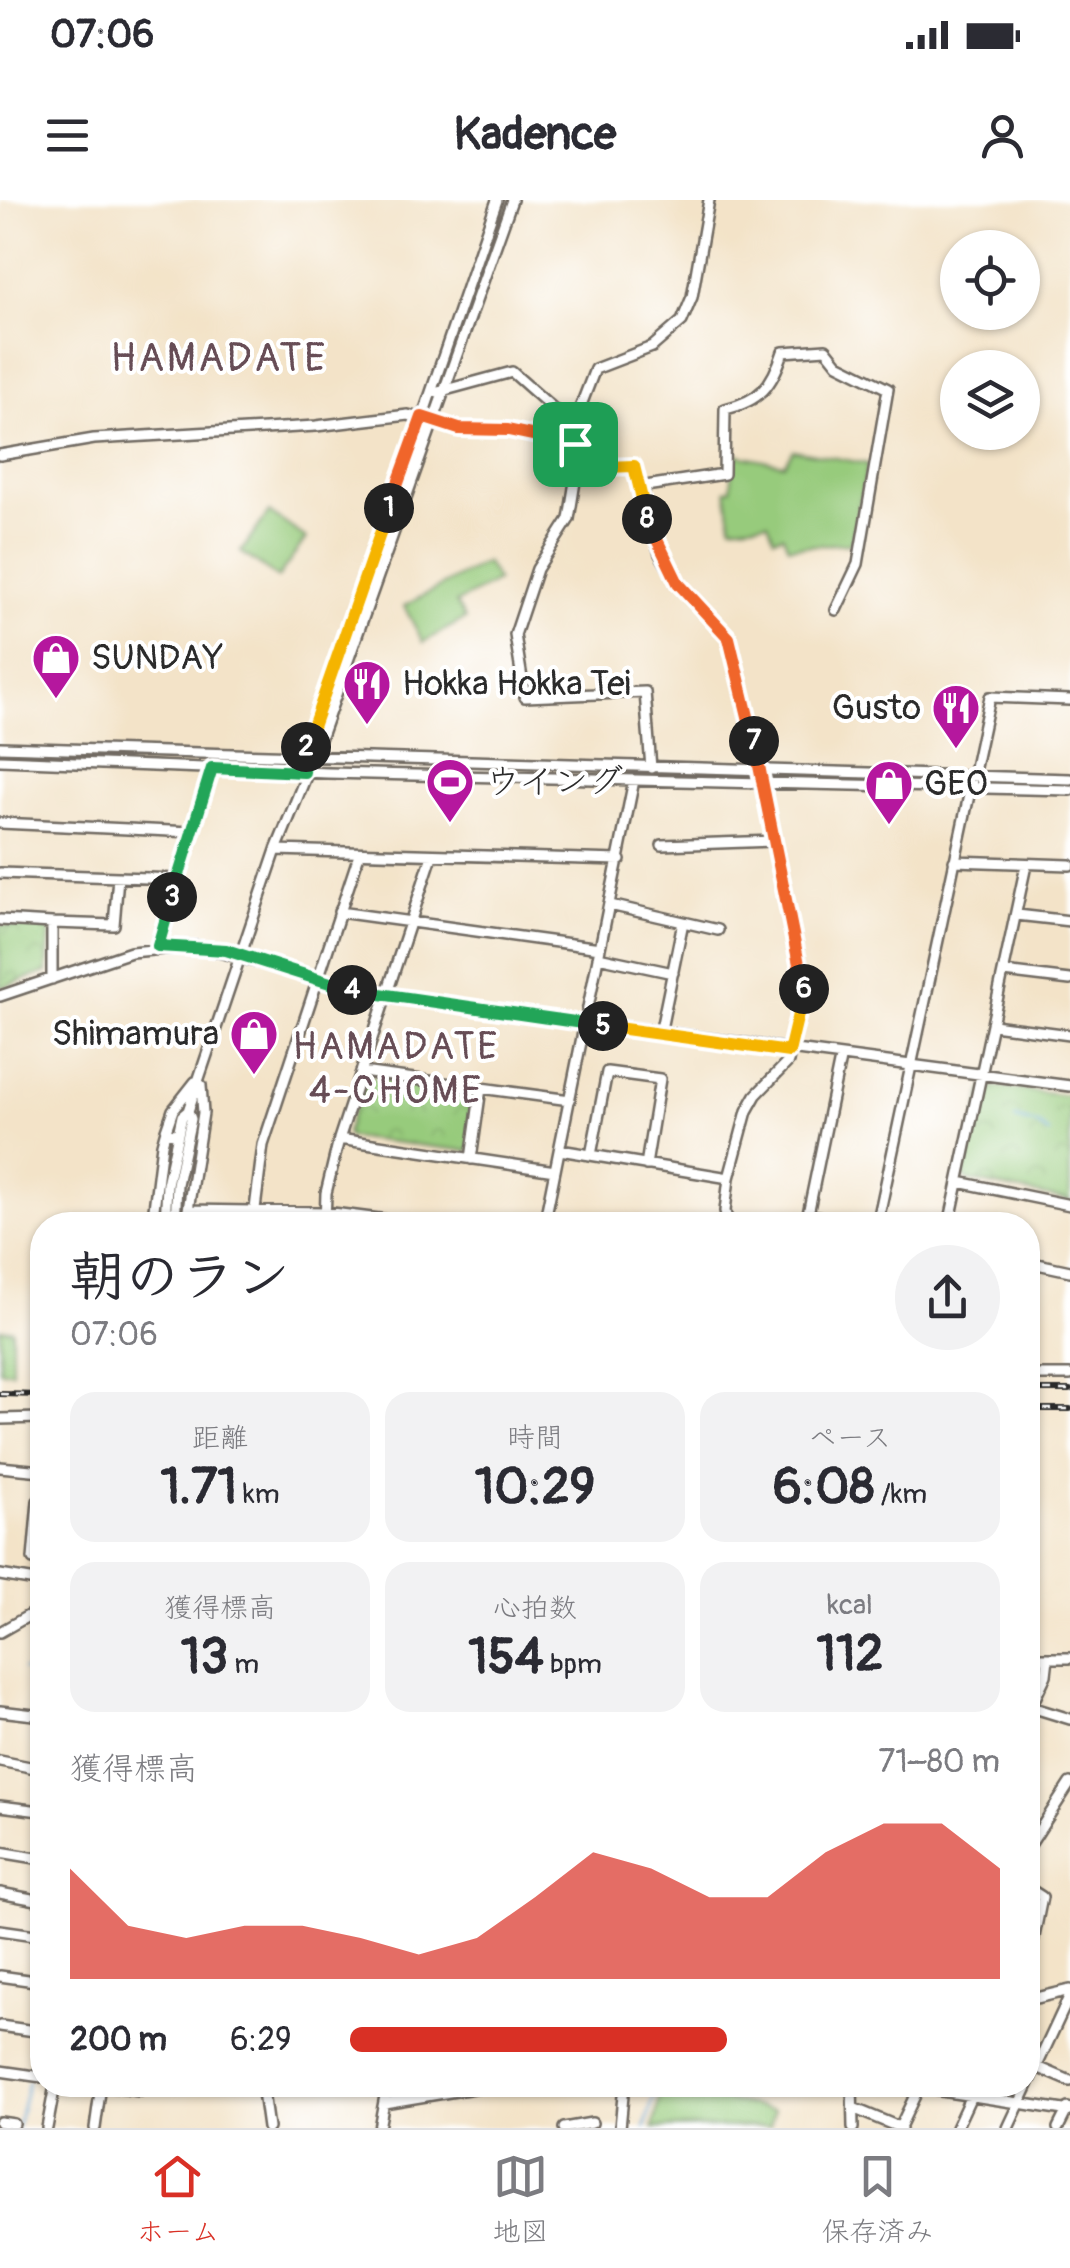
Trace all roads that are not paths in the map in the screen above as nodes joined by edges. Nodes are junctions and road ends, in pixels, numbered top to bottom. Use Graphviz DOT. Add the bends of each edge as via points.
graph roads {
  1 [pos="498,200"];
  2 [pos="512,200"];
  3 [pos="709,200"];
  4 [pos="442,392"];
  5 [pos="430,394"];
  6 [pos="427,419"];
  7 [pos="573,426"];
  8 [pos="575,444"];
  9 [pos="0,455"];
  10 [pos="577,468"];
  11 [pos="640,488"];
  12 [pos="836,610"];
  13 [pos="1070,700"];
  14 [pos="0,747"];
  15 [pos="308,759"];
  16 [pos="0,760"];
  17 [pos="212,768"];
  18 [pos="651,768"];
  19 [pos="761,770"];
  20 [pos="304,772"];
  21 [pos="1070,779"];
  22 [pos="634,780"];
  23 [pos="970,782"];
  24 [pos="764,784"];
  25 [pos="1070,790"];
  26 [pos="0,823"];
  27 [pos="192,832"];
  28 [pos="774,840"];
  29 [pos="662,845"];
  30 [pos="276,850"];
  31 [pos="359,855"];
  32 [pos="432,856"];
  33 [pos="620,860"];
  34 [pos="954,861"];
  35 [pos="1026,864"];
  36 [pos="1070,865"];
  37 [pos="0,873"];
  38 [pos="118,877"];
  39 [pos="178,879"];
  40 [pos="610,905"];
  41 [pos="339,912"];
  42 [pos="1017,915"];
  43 [pos="0,920"];
  44 [pos="1070,921"];
  45 [pos="410,922"];
  46 [pos="683,922"];
  47 [pos="52,923"];
  48 [pos="718,930"];
  49 [pos="158,946"];
  50 [pos="599,953"];
  51 [pos="242,954"];
  52 [pos="1004,972"];
  53 [pos="673,973"];
  54 [pos="52,980"];
  55 [pos="1070,980"];
  56 [pos="316,981"];
  57 [pos="0,996"];
  58 [pos="386,996"];
  59 [pos="586,1024"];
  60 [pos="993,1025"];
  61 [pos="660,1034"];
  62 [pos="1070,1035"];
  63 [pos="789,1052"];
  64 [pos="840,1058"];
  65 [pos="910,1066"];
  66 [pos="362,1072"];
  67 [pos="982,1075"];
  68 [pos="200,1076"];
  69 [pos="1070,1086"];
  70 [pos="481,1088"];
  71 [pos="570,1100"];
  72 [pos="188,1111"];
  73 [pos="171,1134"];
  74 [pos="339,1139"];
  75 [pos="178,1150"];
  76 [pos="560,1150"];
  77 [pos="592,1155"];
  78 [pos="471,1159"];
  79 [pos="646,1164"];
  80 [pos="555,1171"];
  81 [pos="729,1178"];
  82 [pos="959,1182"];
  83 [pos="1070,1205"];
  84 [pos="188,1210"];
  85 [pos="253,1211"];
  86 [pos="153,1212"];
  87 [pos="167,1212"];
  88 [pos="176,1212"];
  89 [pos="325,1212"];
  90 [pos="547,1212"];
  91 [pos="724,1212"];
  92 [pos="808,1212"];
  93 [pos="879,1212"];
  94 [pos="953,1212"];
  95 [pos="1040,1265"];
  96 [pos="1070,1271"];
  97 [pos="1070,1363"];
  98 [pos="1040,1375"];
  99 [pos="1068,1375"];
  100 [pos="30,1418"];
  101 [pos="0,1419"];
  102 [pos="0,1467"];
  103 [pos="30,1469"];
  104 [pos="0,1576"];
  105 [pos="30,1580"];
  106 [pos="30,1615"];
  107 [pos="0,1632"];
  108 [pos="1040,1658"];
  109 [pos="1048,1658"];
  110 [pos="1070,1658"];
  111 [pos="1040,1680"];
  112 [pos="0,1711"];
  113 [pos="1040,1713"];
  114 [pos="30,1715"];
  115 [pos="1070,1720"];
  116 [pos="0,1761"];
  117 [pos="30,1767"];
  118 [pos="1070,1783"];
  119 [pos="0,1806"];
  120 [pos="30,1810"];
  121 [pos="1040,1829"];
  122 [pos="0,1852"];
  123 [pos="30,1857"];
  124 [pos="0,1892"];
  125 [pos="30,1898"];
  126 [pos="0,1930"];
  127 [pos="30,1934"];
  128 [pos="0,1976"];
  129 [pos="30,1980"];
  130 [pos="1070,1992"];
  131 [pos="1040,1998"];
  132 [pos="0,2026"];
  133 [pos="30,2030"];
  134 [pos="1040,2050"];
  135 [pos="1040,2068"];
  136 [pos="0,2071"];
  137 [pos="30,2076"];
  138 [pos="1070,2081"];
  139 [pos="52,2097"];
  140 [pos="99,2097"];
  141 [pos="264,2097"];
  142 [pos="385,2097"];
  143 [pos="420,2097"];
  144 [pos="623,2097"];
  145 [pos="853,2097"];
  146 [pos="915,2097"];
  147 [pos="970,2097"];
  148 [pos="977,2097"];
  149 [pos="1022,2097"];
  150 [pos="384,2103"];
  151 [pos="1020,2103"];
  152 [pos="853,2108"];
  153 [pos="1069,2109"];
  154 [pos="0,2122"];
  155 [pos="592,2123"];
  156 [pos="14,2124"];
  157 [pos="47,2128"];
  158 [pos="96,2128"];
  159 [pos="268,2128"];
  160 [pos="379,2128"];
  161 [pos="564,2128"];
  162 [pos="620,2128"];
  163 [pos="853,2128"];
  164 [pos="901,2128"];
  165 [pos="956,2128"];
  166 [pos="1008,2128"];
  167 [pos="1058,2128"];
  1 -- 5 [label="street"];
  2 -- 4 [label="street"];
  3 -- 7 [label="street" via="688,312 652,347 594,370"];
  4 -- 5 [label="street"];
  4 -- 6 [label="street"];
  4 -- 7 [label="street" via="512,372"];
  5 -- 6 [label="street"];
  6 -- 8 [label="street"];
  6 -- 9 [label="street" via="94,439"];
  6 -- 15 [label="street"];
  7 -- 8 [label="street"];
  8 -- 10 [label="street"];
  10 -- 11 [label="street" via="634,466"];
  10 -- 18 [label="street" via="569,519 537,568 515,635 526,697 645,692"];
  11 -- 12 [label="street" via="724,474 725,409 757,400 776,376 783,352 826,349 838,364 888,389 858,564"];
  11 -- 19 [label="street" via="648,526 678,583 729,638"];
  13 -- 23 [label="street" via="990,697"];
  14 -- 15 [label="street"];
  15 -- 18 [label="street"];
  15 -- 20 [label="street"];
  16 -- 17 [label="street"];
  17 -- 20 [label="street"];
  17 -- 27 [label="street"];
  18 -- 19 [label="street"];
  19 -- 23 [label="street"];
  19 -- 24 [label="street"];
  20 -- 22 [label="street"];
  20 -- 30 [label="street"];
  21 -- 23 [label="street"];
  22 -- 24 [label="street"];
  22 -- 33 [label="street"];
  23 -- 24 [label="street"];
  23 -- 25 [label="street"];
  23 -- 34 [label="street"];
  24 -- 28 [label="street"];
  26 -- 27 [label="street"];
  27 -- 39 [label="street"];
  28 -- 29 [label="street"];
  28 -- 63 [label="street" via="804,979"];
  30 -- 31 [label="street"];
  30 -- 51 [label="street"];
  31 -- 32 [label="street"];
  31 -- 41 [label="street"];
  32 -- 33 [label="street"];
  32 -- 45 [label="street"];
  33 -- 40 [label="street"];
  34 -- 35 [label="street"];
  34 -- 65 [label="street"];
  35 -- 36 [label="street"];
  35 -- 42 [label="street"];
  37 -- 38 [label="street"];
  38 -- 39 [label="street"];
  38 -- 47 [label="street" via="114,925"];
  39 -- 49 [label="street"];
  40 -- 46 [label="street"];
  40 -- 50 [label="street"];
  41 -- 45 [label="street"];
  41 -- 56 [label="street"];
  42 -- 44 [label="street"];
  42 -- 52 [label="street"];
  43 -- 47 [label="street"];
  45 -- 50 [label="street"];
  45 -- 58 [label="street"];
  46 -- 48 [label="street"];
  46 -- 53 [label="street"];
  47 -- 54 [label="street"];
  49 -- 51 [label="street"];
  49 -- 54 [label="street"];
  50 -- 53 [label="street"];
  50 -- 59 [label="street"];
  51 -- 56 [label="street"];
  51 -- 68 [label="street"];
  52 -- 55 [label="street"];
  52 -- 60 [label="street"];
  53 -- 61 [label="street"];
  54 -- 57 [label="street"];
  56 -- 58 [label="street"];
  56 -- 85 [label="street" via="262,1145"];
  58 -- 59 [label="street"];
  58 -- 66 [label="street"];
  59 -- 61 [label="street"];
  59 -- 71 [label="street"];
  60 -- 62 [label="street"];
  60 -- 67 [label="street"];
  61 -- 63 [label="street"];
  63 -- 64 [label="street"];
  63 -- 81 [label="street" via="782,1072 748,1111"];
  64 -- 65 [label="street"];
  64 -- 92 [label="street"];
  65 -- 67 [label="street"];
  65 -- 93 [label="street"];
  66 -- 70 [label="street"];
  66 -- 74 [label="street"];
  67 -- 69 [label="street"];
  67 -- 82 [label="street"];
  68 -- 72 [label="street"];
  68 -- 73 [label="street" via="174,1110"];
  68 -- 84 [label="street" via="203,1113"];
  70 -- 71 [label="street"];
  70 -- 78 [label="street"];
  71 -- 76 [label="street"];
  72 -- 73 [label="street"];
  72 -- 75 [label="street"];
  73 -- 75 [label="street"];
  73 -- 86 [label="street"];
  74 -- 78 [label="street"];
  74 -- 89 [label="street"];
  75 -- 87 [label="street"];
  75 -- 88 [label="street"];
  76 -- 77 [label="street"];
  76 -- 80 [label="street"];
  77 -- 79 [label="street"];
  77 -- 79 [label="street" via="607,1072 660,1079"];
  78 -- 80 [label="street"];
  79 -- 81 [label="street"];
  80 -- 90 [label="street"];
  81 -- 91 [label="street"];
  82 -- 83 [label="street"];
  82 -- 94 [label="street"];
  84 -- 85 [label="street"];
  85 -- 89 [label="street"];
  95 -- 96 [label="street"];
  97 -- 99 [label="street"];
  98 -- 99 [label="street"];
  100 -- 101 [label="street"];
  102 -- 103 [label="street"];
  104 -- 105 [label="street"];
  106 -- 107 [label="street"];
  108 -- 109 [label="street"];
  109 -- 110 [label="street"];
  109 -- 111 [label="street"];
  112 -- 114 [label="street"];
  113 -- 115 [label="street"];
  116 -- 117 [label="street"];
  118 -- 121 [label="street"];
  119 -- 120 [label="street"];
  122 -- 123 [label="street"];
  124 -- 125 [label="street"];
  126 -- 127 [label="street"];
  128 -- 129 [label="street"];
  130 -- 131 [label="street"];
  130 -- 134 [label="street"];
  132 -- 133 [label="street"];
  135 -- 138 [label="street"];
  136 -- 137 [label="street"];
  139 -- 157 [label="street"];
  140 -- 158 [label="street"];
  141 -- 159 [label="street"];
  142 -- 150 [label="street"];
  143 -- 150 [label="street"];
  144 -- 162 [label="street"];
  145 -- 152 [label="street"];
  146 -- 164 [label="street"];
  147 -- 165 [label="street"];
  148 -- 151 [label="street"];
  149 -- 151 [label="street"];
  150 -- 160 [label="street"];
  151 -- 153 [label="street"];
  151 -- 166 [label="street"];
  152 -- 163 [label="street"];
  152 -- 164 [label="street"];
  153 -- 167 [label="street"];
  154 -- 156 [label="street"];
  155 -- 161 [label="street"];
}
